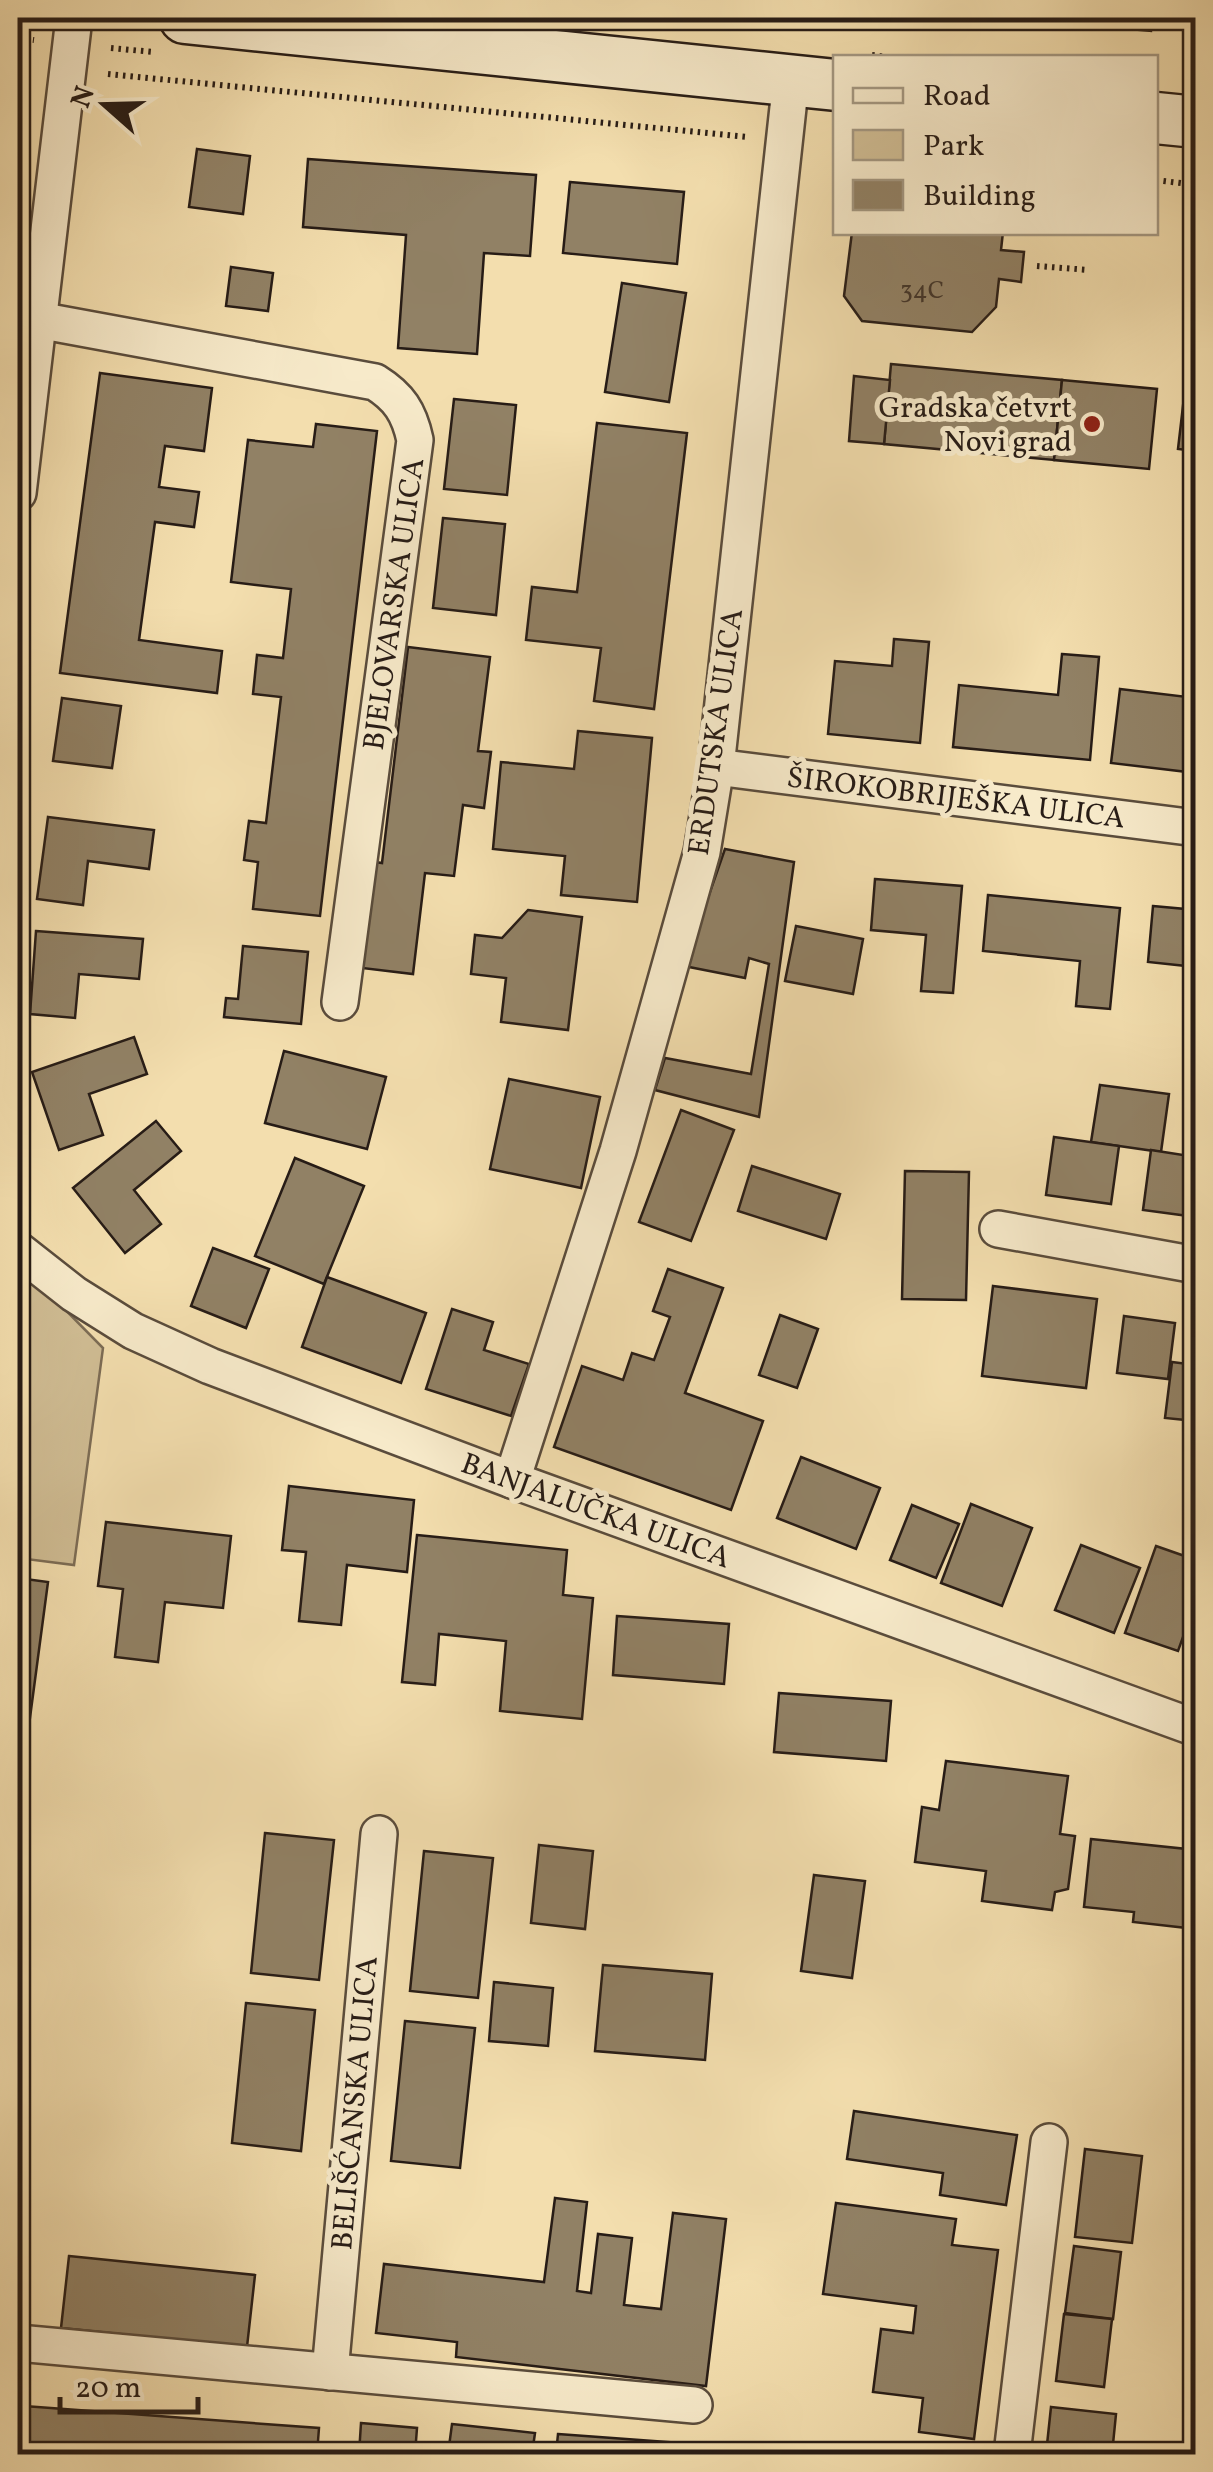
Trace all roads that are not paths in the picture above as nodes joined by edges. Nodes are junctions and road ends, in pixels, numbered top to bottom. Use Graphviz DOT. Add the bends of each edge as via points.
graph roads {
  1 [pos="74,18"];
  2 [pos="185,18"];
  3 [pos="813,83"];
  4 [pos="1158,118"];
  5 [pos="1196,122"];
  6 [pos="38,320"];
  7 [pos="18,493"];
  8 [pos="716,767"];
  9 [pos="1196,828"];
  10 [pos="340,1002"];
  11 [pos="998,1229"];
  12 [pos="18,1250"];
  13 [pos="1196,1265"];
  14 [pos="512,1480"];
  15 [pos="1196,1728"];
  16 [pos="379,1834"];
  17 [pos="1049,2142"];
  18 [pos="18,2343"];
  19 [pos="330,2372"];
  20 [pos="694,2405"];
  21 [pos="1012,2454"];
  1 -- 6 [label="street"];
  2 -- 3 [label="main road"];
  3 -- 8 [label="street, ERDUTSKA ULICA" via="785,141"];
  4 -- 5 [label="main road"];
  6 -- 7 [label="street"];
  6 -- 10 [label="street, BJELOVARSKA ULICA" via="375,382 395,394 410,417 415,440"];
  8 -- 9 [label="street, ŠIROKOBRIJEŠKA ULICA"];
  8 -- 14 [label="street, ERDUTSKA ULICA" via="702,852 618,1151"];
  11 -- 13 [label="street"];
  12 -- 14 [label="street, BANJALUČKA ULICA" via="133,1332"];
  14 -- 15 [label="street, BANJALUČKA ULICA"];
  16 -- 19 [label="street, BELIŠĆANSKA ULICA"];
  17 -- 21 [label="street"];
  18 -- 19 [label="street"];
  19 -- 20 [label="street"];
}
